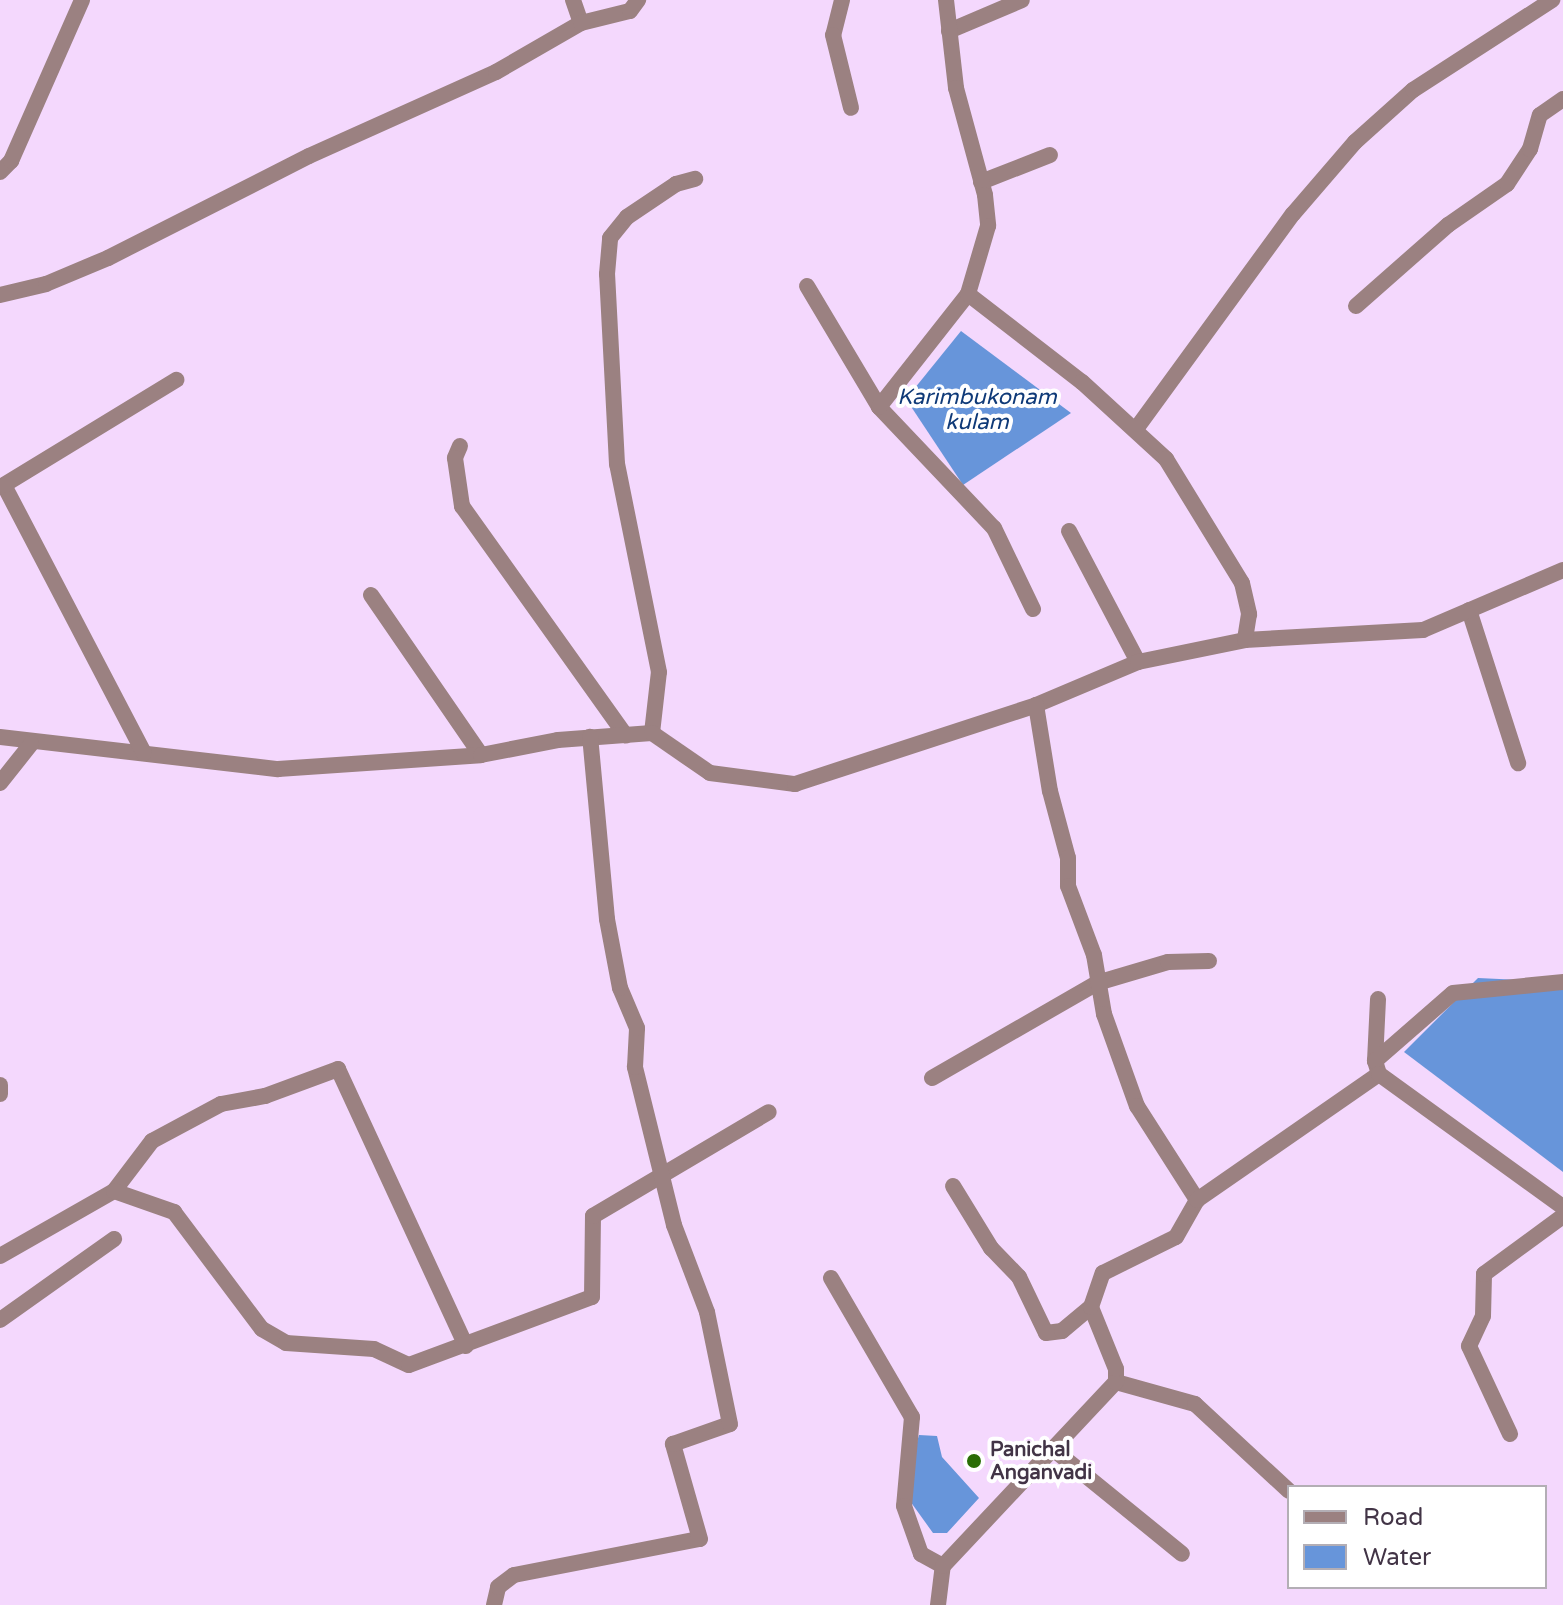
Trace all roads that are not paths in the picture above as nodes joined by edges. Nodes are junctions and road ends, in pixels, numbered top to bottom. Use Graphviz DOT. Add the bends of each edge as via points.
graph roads {
  1 [pos="82,0"];
  2 [pos="573,0"];
  3 [pos="638,0"];
  4 [pos="842,0"];
  5 [pos="946,0"];
  6 [pos="1022,0"];
  7 [pos="1552,0"];
  8 [pos="581,23"];
  9 [pos="949,31"];
  10 [pos="1563,99"];
  11 [pos="851,108"];
  12 [pos="1050,155"];
  13 [pos="0,172"];
  14 [pos="695,179"];
  15 [pos="981,182"];
  16 [pos="807,286"];
  17 [pos="968,294"];
  18 [pos="0,295"];
  19 [pos="1356,306"];
  20 [pos="176,380"];
  21 [pos="879,407"];
  22 [pos="1136,429"];
  23 [pos="460,446"];
  24 [pos="1069,531"];
  25 [pos="1563,570"];
  26 [pos="371,595"];
  27 [pos="1033,609"];
  28 [pos="1469,610"];
  29 [pos="1245,640"];
  30 [pos="1138,662"];
  31 [pos="1036,705"];
  32 [pos="652,733"];
  33 [pos="626,736"];
  34 [pos="0,737"];
  35 [pos="590,737"];
  36 [pos="31,744"];
  37 [pos="144,753"];
  38 [pos="481,755"];
  39 [pos="1518,763"];
  40 [pos="0,783"];
  41 [pos="1209,961"];
  42 [pos="1563,982"];
  43 [pos="1097,983"];
  44 [pos="1378,999"];
  45 [pos="1377,1067"];
  46 [pos="932,1078"];
  47 [pos="0,1085"];
  48 [pos="0,1094"];
  49 [pos="769,1112"];
  50 [pos="661,1172"];
  51 [pos="953,1186"];
  52 [pos="114,1191"];
  53 [pos="1197,1200"];
  54 [pos="1563,1207"];
  55 [pos="1563,1216"];
  56 [pos="114,1239"];
  57 [pos="0,1256"];
  58 [pos="831,1278"];
  59 [pos="1091,1307"];
  60 [pos="0,1320"];
  61 [pos="466,1346"];
  62 [pos="1116,1382"];
  63 [pos="1510,1434"];
  64 [pos="1053,1449"];
  65 [pos="1287,1489"];
  66 [pos="1182,1554"];
  67 [pos="943,1566"];
  68 [pos="494,1605"];
  69 [pos="938,1605"];
  1 -- 13 [label="street" via="11,161"];
  2 -- 8 [label="street"];
  3 -- 8 [label="street" via="630,11"];
  4 -- 11 [label="street" via="833,35"];
  5 -- 9 [label="street"];
  6 -- 9 [label="street"];
  7 -- 22 [label="street" via="1413,90 1355,142 1293,214"];
  8 -- 18 [label="street" via="496,72 309,156 108,258 46,284"];
  9 -- 15 [label="street" via="956,88"];
  10 -- 19 [label="street" via="1540,115 1530,149 1507,184 1448,225"];
  12 -- 15 [label="street"];
  14 -- 32 [label="street" via="676,184 627,217 610,238 607,274 617,464 659,672"];
  15 -- 17 [label="street" via="988,226"];
  16 -- 21 [label="street"];
  17 -- 21 [label="street"];
  17 -- 22 [label="street"];
  20 -- 37 [label="street" via="4,485"];
  21 -- 27 [label="street" via="994,528"];
  22 -- 29 [label="street" via="1180,478 1232,560 1249,614"];
  23 -- 33 [label="street" via="455,458 462,506"];
  24 -- 30 [label="street"];
  25 -- 28 [label="street"];
  26 -- 38 [label="street"];
  28 -- 29 [label="street" via="1423,630"];
  28 -- 39 [label="street"];
  29 -- 30 [label="street"];
  30 -- 31 [label="street"];
  31 -- 32 [label="street" via="795,784 710,773"];
  31 -- 43 [label="street" via="1068,858 1068,886 1094,955"];
  32 -- 33 [label="street"];
  33 -- 35 [label="street"];
  34 -- 36 [label="street"];
  35 -- 38 [label="street"];
  35 -- 50 [label="street" via="607,919 620,988 637,1028 635,1067"];
  36 -- 37 [label="street"];
  36 -- 40 [label="street"];
  37 -- 38 [label="street" via="278,769"];
  41 -- 43 [label="street" via="1168,962"];
  42 -- 45 [label="street" via="1453,993"];
  43 -- 46 [label="street"];
  43 -- 53 [label="street" via="1137,1106"];
  44 -- 45 [label="street"];
  45 -- 53 [label="street"];
  45 -- 54 [label="street"];
  47 -- 48 [label="street"];
  49 -- 50 [label="street"];
  50 -- 61 [label="street" via="593,1216 592,1297"];
  50 -- 68 [label="street" via="674,1225 707,1312 730,1424 673,1444 700,1539 514,1575 498,1587"];
  51 -- 59 [label="street" via="991,1248 1019,1277 1046,1333 1062,1331"];
  52 -- 57 [label="street"];
  52 -- 61 [label="street" via="174,1212 262,1329 286,1343 374,1349 409,1365"];
  52 -- 61 [label="street" via="152,1141 221,1104 265,1096 338,1069"];
  53 -- 59 [label="street" via="1176,1237 1103,1273"];
  55 -- 63 [label="street" via="1484,1274 1483,1316 1469,1346"];
  56 -- 60 [label="street"];
  58 -- 67 [label="street" via="912,1417 904,1506 921,1554"];
  59 -- 62 [label="street" via="1116,1369"];
  62 -- 64 [label="street"];
  62 -- 65 [label="street" via="1195,1404"];
  64 -- 66 [label="street"];
  64 -- 67 [label="street"];
  67 -- 69 [label="street"];
}
